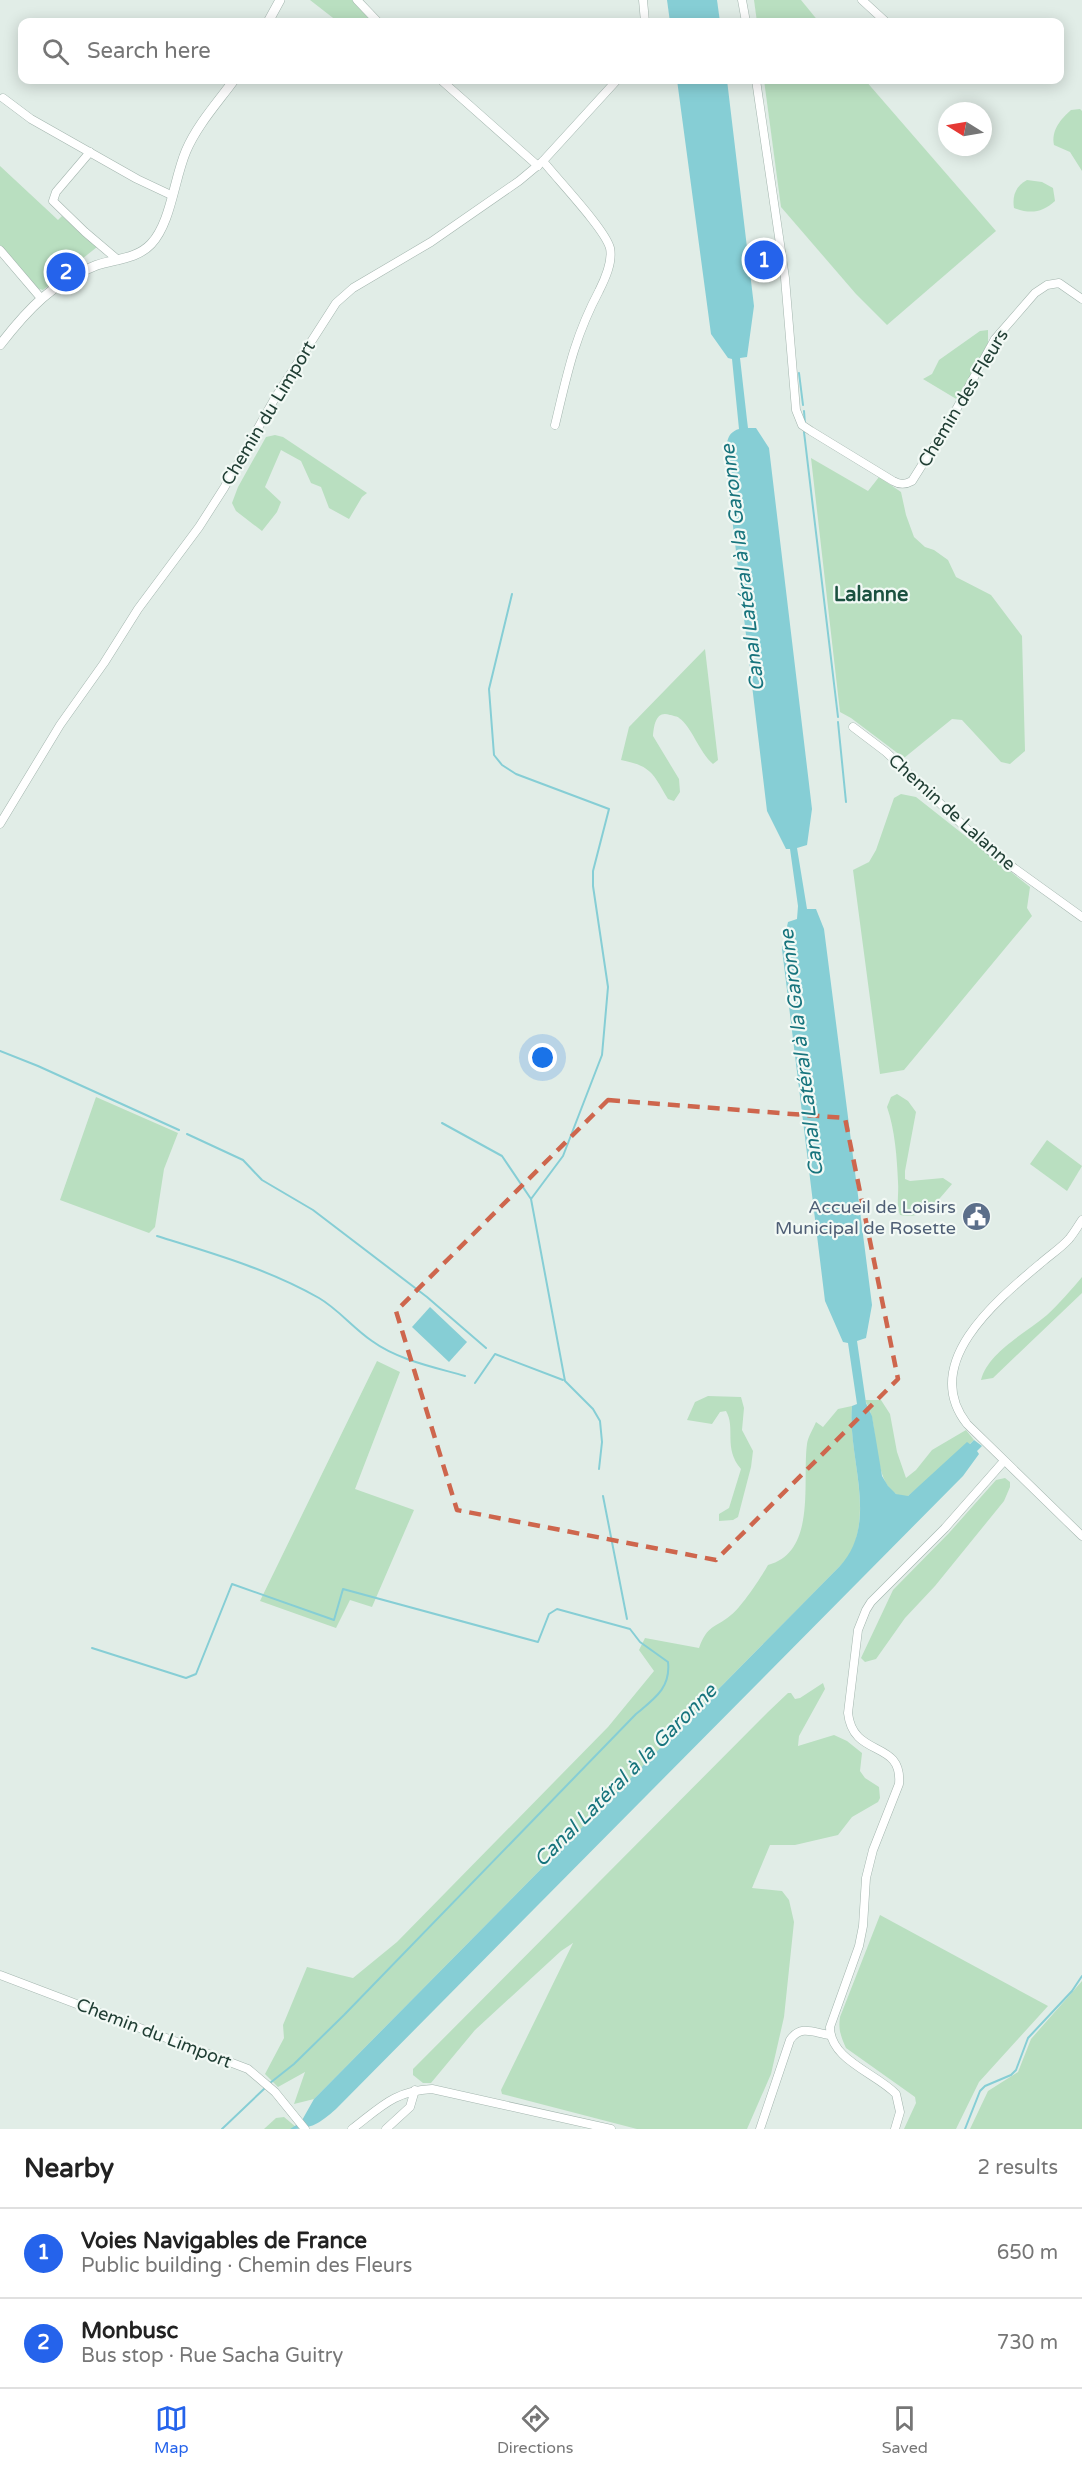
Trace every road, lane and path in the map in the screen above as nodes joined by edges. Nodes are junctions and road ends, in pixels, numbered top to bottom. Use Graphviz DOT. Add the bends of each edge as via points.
graph roads {
  1 [pos="280,0"];
  2 [pos="357,0"];
  3 [pos="643,0"];
  4 [pos="742,0"];
  5 [pos="862,0"];
  6 [pos="270,18"];
  7 [pos="374,18"];
  8 [pos="645,18"];
  9 [pos="745,18"];
  10 [pos="882,18"];
  11 [pos="231,84"];
  12 [pos="446,84"];
  13 [pos="612,84"];
  14 [pos="757,84"];
  15 [pos="3,98"];
  16 [pos="90,152"];
  17 [pos="540,164"];
  18 [pos="171,195"];
  19 [pos="0,250"];
  20 [pos="118,260"];
  21 [pos="40,297"];
  22 [pos="1082,299"];
  23 [pos="0,345"];
  24 [pos="555,425"];
  25 [pos="853,727"];
  26 [pos="0,824"];
  27 [pos="1082,916"];
  28 [pos="1082,1220"];
  29 [pos="1004,1461"];
  30 [pos="1082,1536"];
  31 [pos="0,1975"];
  32 [pos="830,2035"];
  33 [pos="415,2090"];
  34 [pos="305,2129"];
  35 [pos="352,2129"];
  36 [pos="386,2129"];
  37 [pos="611,2129"];
  38 [pos="760,2129"];
  39 [pos="895,2129"];
  1 -- 6 [label="street"];
  2 -- 7 [label="street"];
  3 -- 8 [label="street"];
  4 -- 9 [label="street"];
  5 -- 10 [label="street"];
  11 -- 18 [label="street" via="192,138"];
  12 -- 17 [label="street"];
  13 -- 17 [label="street, Chemin du Limport"];
  14 -- 22 [label="street, Chemin des Fleurs" via="785,279 796,410 802,425 811,431 893,482 912,481 995,339 1035,293 1047,285 1059,284"];
  15 -- 16 [label="street" via="31,119"];
  16 -- 18 [label="street"];
  16 -- 20 [label="street" via="56,192 53,201"];
  17 -- 24 [label="street" via="596,225 610,251 603,283 574,344"];
  17 -- 26 [label="street, Chemin du Limport" via="462,222 365,279 336,303 218,497 60,724"];
  18 -- 20 [label="street" via="153,243 138,254"];
  19 -- 21 [label="street"];
  20 -- 21 [label="street" via="70,277"];
  21 -- 23 [label="street"];
  25 -- 27 [label="street, Chemin de Lalanne" via="886,752 989,850"];
  28 -- 29 [label="street" via="1069,1239 986,1311 961,1349 951,1379 958,1413"];
  29 -- 30 [label="street"];
  29 -- 32 [label="street" via="945,1528 871,1602 858,1630 849,1725 860,1740 892,1757 900,1774 873,1850 866,1878 863,1926"];
  31 -- 34 [label="street, Chemin du Limport" via="248,2069 275,2092"];
  32 -- 38 [label="street" via="804,2030 795,2033"];
  32 -- 39 [label="street" via="840,2051 896,2094 900,2112"];
  33 -- 35 [label="street" via="397,2095"];
  33 -- 36 [label="street" via="410,2107"];
  33 -- 37 [label="street" via="446,2091"];
}
